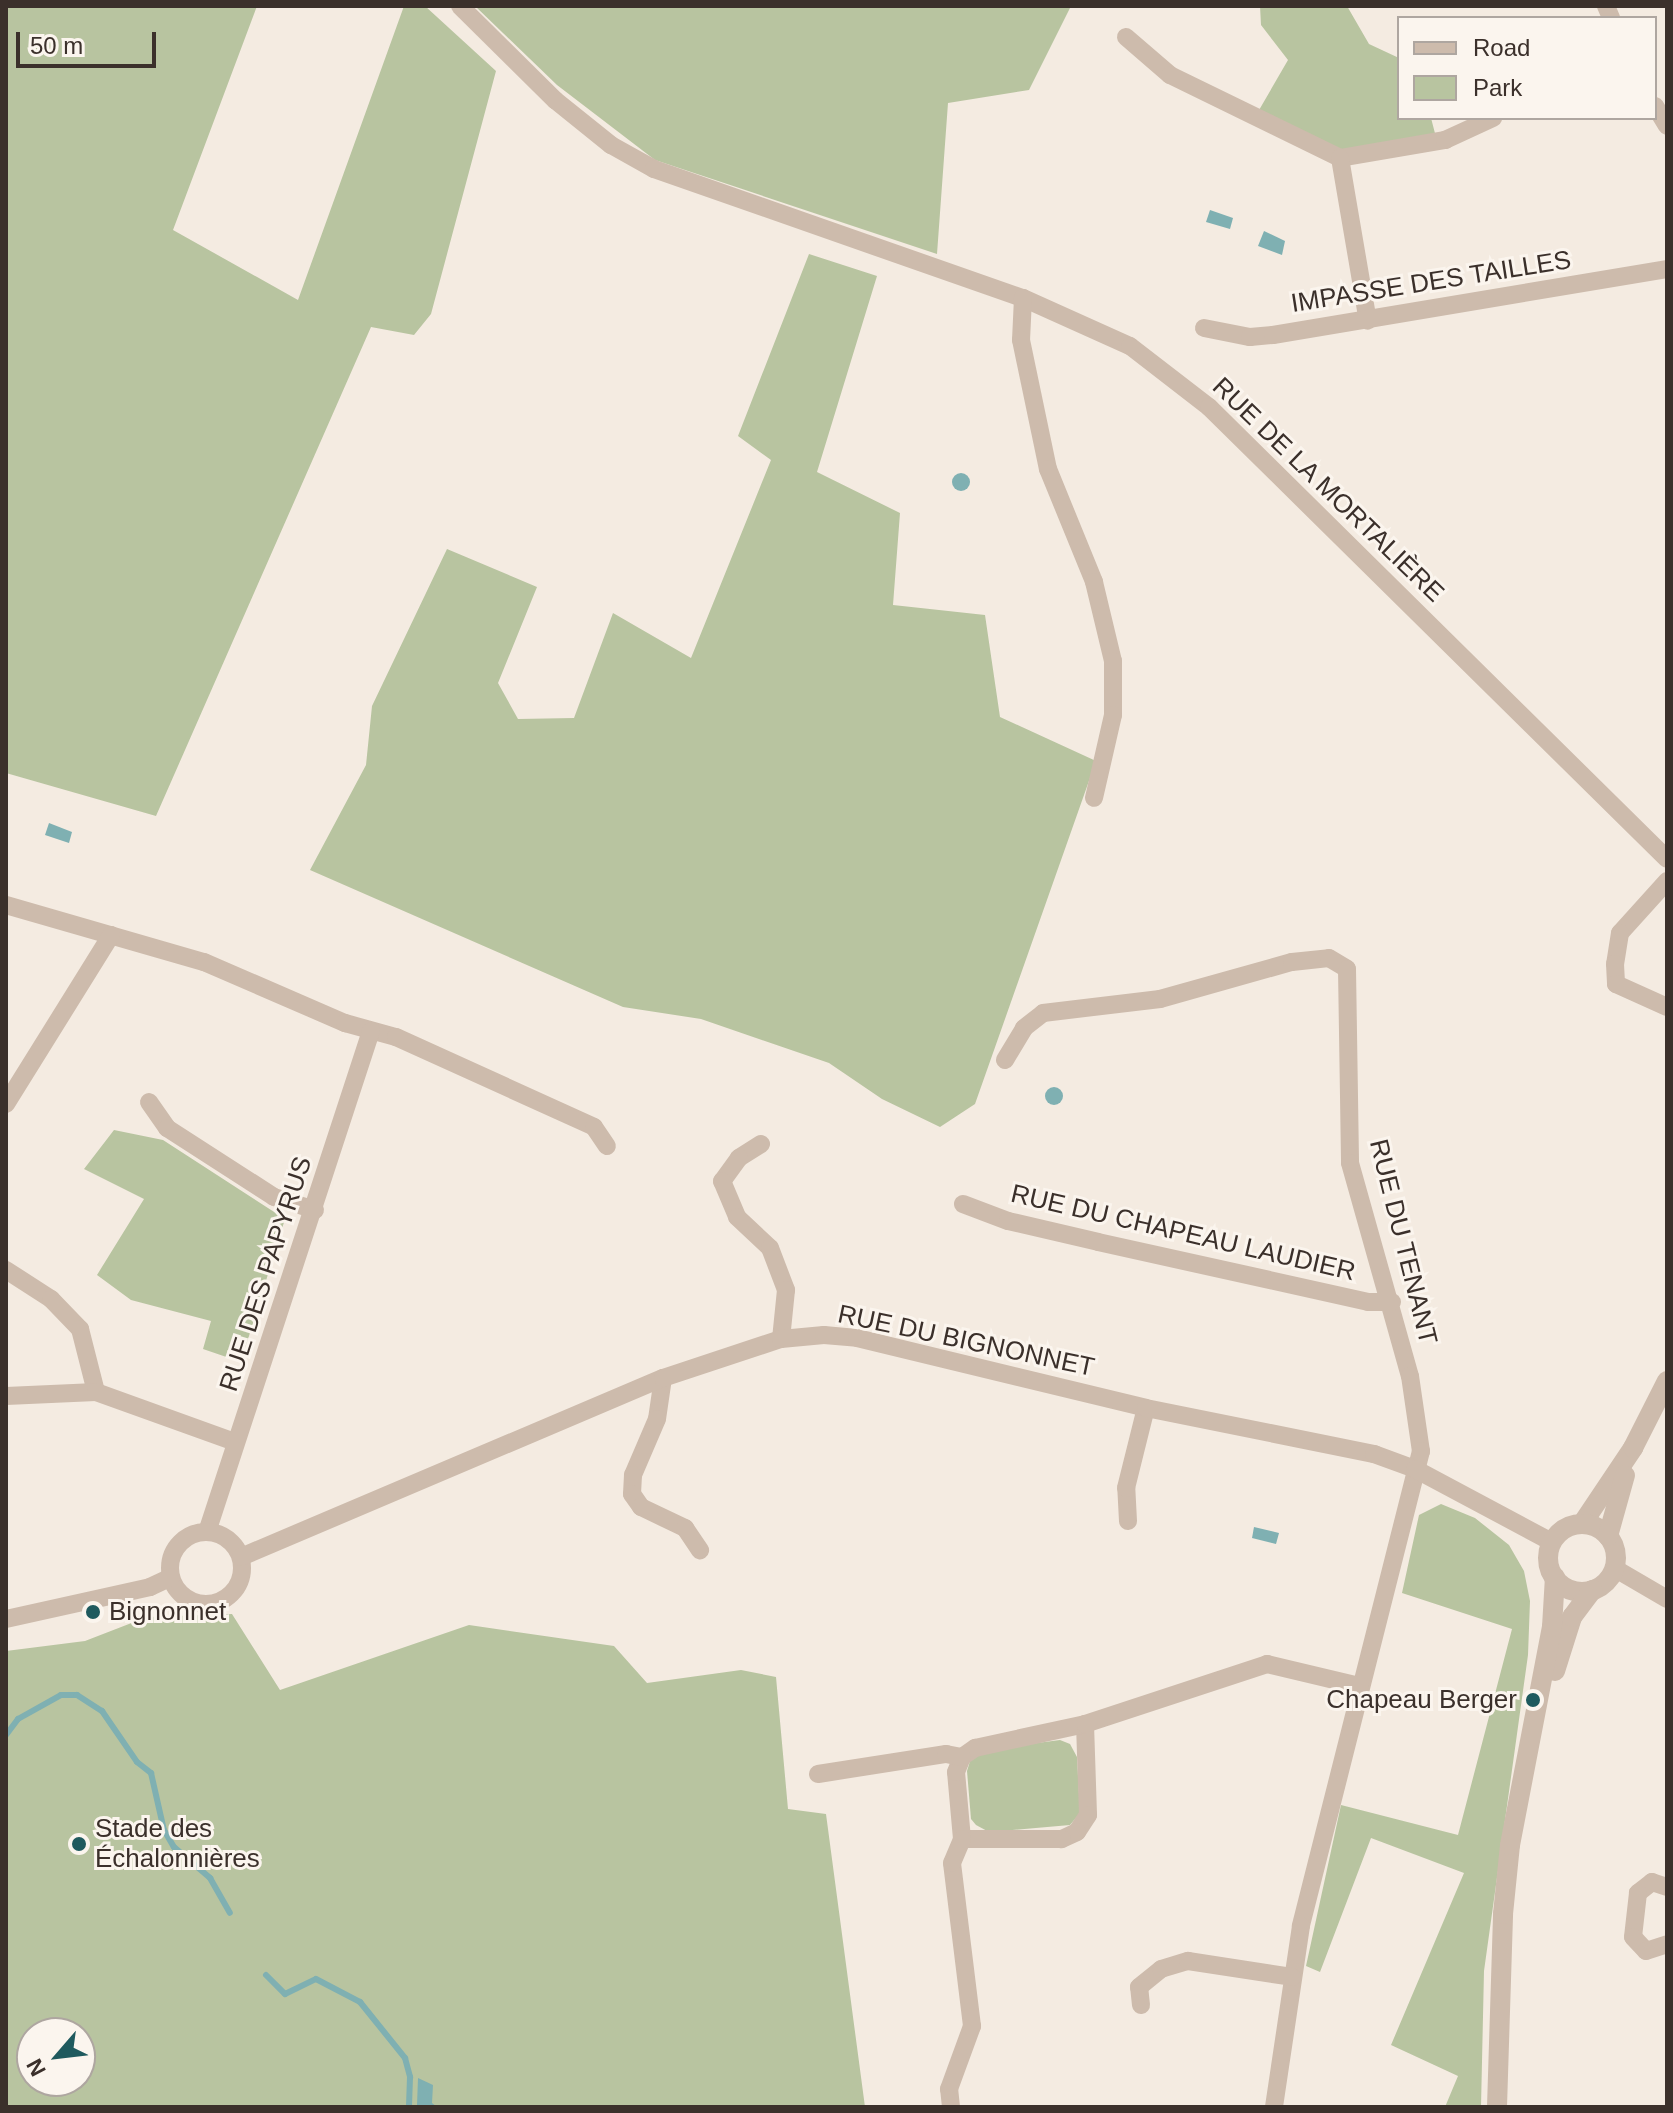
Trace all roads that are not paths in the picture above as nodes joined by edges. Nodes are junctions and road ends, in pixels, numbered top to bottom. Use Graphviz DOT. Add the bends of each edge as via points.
graph roads {
  1 [pos="460,6"];
  2 [pos="1126,37"];
  3 [pos="1489,120"];
  4 [pos="1340,158"];
  5 [pos="1667,269"];
  6 [pos="1023,298"];
  7 [pos="1368,321"];
  8 [pos="1204,328"];
  9 [pos="1094,798"];
  10 [pos="1667,859"];
  11 [pos="1667,881"];
  12 [pos="6,905"];
  13 [pos="111,935"];
  14 [pos="1667,1007"];
  15 [pos="371,1031"];
  16 [pos="1005,1060"];
  17 [pos="149,1102"];
  18 [pos="6,1104"];
  19 [pos="761,1144"];
  20 [pos="607,1146"];
  21 [pos="963,1204"];
  22 [pos="315,1210"];
  23 [pos="6,1270"];
  24 [pos="1392,1302"];
  25 [pos="781,1339"];
  26 [pos="663,1378"];
  27 [pos="1667,1381"];
  28 [pos="96,1392"];
  29 [pos="6,1396"];
  30 [pos="1146,1408"];
  31 [pos="232,1441"];
  32 [pos="1633,1448"];
  33 [pos="1415,1469"];
  34 [pos="1128,1521"];
  35 [pos="1582,1524"];
  36 [pos="207,1532"];
  37 [pos="1608,1536"];
  38 [pos="1552,1542"];
  39 [pos="700,1550"];
  40 [pos="241,1557"];
  41 [pos="1614,1568"];
  42 [pos="171,1577"];
  43 [pos="1555,1577"];
  44 [pos="1592,1590"];
  45 [pos="1667,1599"];
  46 [pos="6,1619"];
  47 [pos="1359,1686"];
  48 [pos="1537,1711"];
  49 [pos="1085,1724"];
  50 [pos="962,1757"];
  51 [pos="818,1774"];
  52 [pos="962,1839"];
  53 [pos="1667,1887"];
  54 [pos="1667,1944"];
  55 [pos="1292,1977"];
  56 [pos="1141,2005"];
  57 [pos="951,2107"];
  58 [pos="1274,2107"];
  59 [pos="1497,2107"];
  1 -- 6 [label="street, RUE DE LA MORTALIÈRE" via="555,100 611,145 654,169"];
  2 -- 4 [label="street" via="1170,75"];
  3 -- 4 [label="street" via="1445,140"];
  4 -- 7 [label="street"];
  5 -- 7 [label="street, IMPASSE DES TAILLES"];
  6 -- 9 [label="street" via="1021,340 1048,469 1094,582 1113,661 1113,715"];
  6 -- 10 [label="street, RUE DE LA MORTALIÈRE" via="1106,331 1209,407"];
  7 -- 8 [label="street, IMPASSE DES TAILLES" via="1250,337"];
  11 -- 14 [label="street" via="1620,933 1615,955 1616,984"];
  12 -- 13 [label="street"];
  13 -- 15 [label="street" via="204,962"];
  13 -- 18 [label="street"];
  15 -- 20 [label="street" via="396,1037 594,1127"];
  15 -- 22 [label="street, RUE DES PAPYRUS"];
  16 -- 24 [label="street, RUE DU TENANT" via="1024,1028 1043,1013 1160,999 1292,962 1329,958 1347,969 1350,1163"];
  17 -- 22 [label="street" via="167,1128 274,1197"];
  19 -- 25 [label="street" via="739,1158 722,1181 737,1217 770,1248 786,1315"];
  21 -- 24 [label="street, RUE DU CHAPEAU LAUDIER" via="1083,1239 1368,1302"];
  22 -- 31 [label="street, RUE DES PAPYRUS" via="254,1398"];
  23 -- 28 [label="street" via="51,1299 80,1329"];
  24 -- 33 [label="street, RUE DU TENANT" via="1421,1435"];
  25 -- 26 [label="street, RUE DU BIGNONNET"];
  25 -- 30 [label="street, RUE DU BIGNONNET" via="857,1338"];
  26 -- 39 [label="street" via="657,1419 633,1475 632,1494 641,1507 685,1528"];
  26 -- 40 [label="street, RUE DU BIGNONNET"];
  27 -- 32 [label="street"];
  28 -- 29 [label="street"];
  28 -- 31 [label="street"];
  30 -- 33 [label="street, RUE DU BIGNONNET" via="1374,1454"];
  30 -- 34 [label="street" via="1126,1488"];
  31 -- 36 [label="street, RUE DES PAPYRUS"];
  32 -- 35 [label="street"];
  32 -- 37 [label="street"];
  33 -- 38 [label="street, RUE DU BIGNONNET"];
  33 -- 47 [label="street, RUE DU TENANT"];
  35 -- 37 [label="street"];
  35 -- 38 [label="street" via="1565,1528"];
  36 -- 40 [label="street" via="228,1539"];
  36 -- 42 [label="street" via="178,1545"];
  37 -- 41 [label="street" via="1616,1555"];
  38 -- 43 [label="street" via="1549,1564"];
  40 -- 42 [label="street" via="240,1580 216,1603 193,1602"];
  41 -- 44 [label="street"];
  41 -- 45 [label="street"];
  42 -- 46 [label="street" via="150,1587"];
  43 -- 44 [label="street" via="1576,1591"];
  43 -- 48 [label="street"];
  44 -- 48 [label="street" via="1572,1617"];
  47 -- 49 [label="street" via="1267,1664"];
  47 -- 55 [label="street, RUE DU TENANT"];
  48 -- 59 [label="street" via="1510,1845 1503,1914"];
  49 -- 50 [label="street" via="975,1748"];
  49 -- 52 [label="street" via="1088,1815 1077,1832 1062,1839"];
  50 -- 51 [label="street" via="946,1754"];
  50 -- 52 [label="street" via="956,1772"];
  52 -- 57 [label="street" via="952,1863 972,2026 949,2089"];
  53 -- 54 [label="street" via="1652,1882 1638,1893 1633,1937 1646,1951"];
  55 -- 56 [label="street" via="1188,1961 1161,1969 1139,1987"];
  55 -- 58 [label="street, RUE DU TENANT"];
}
